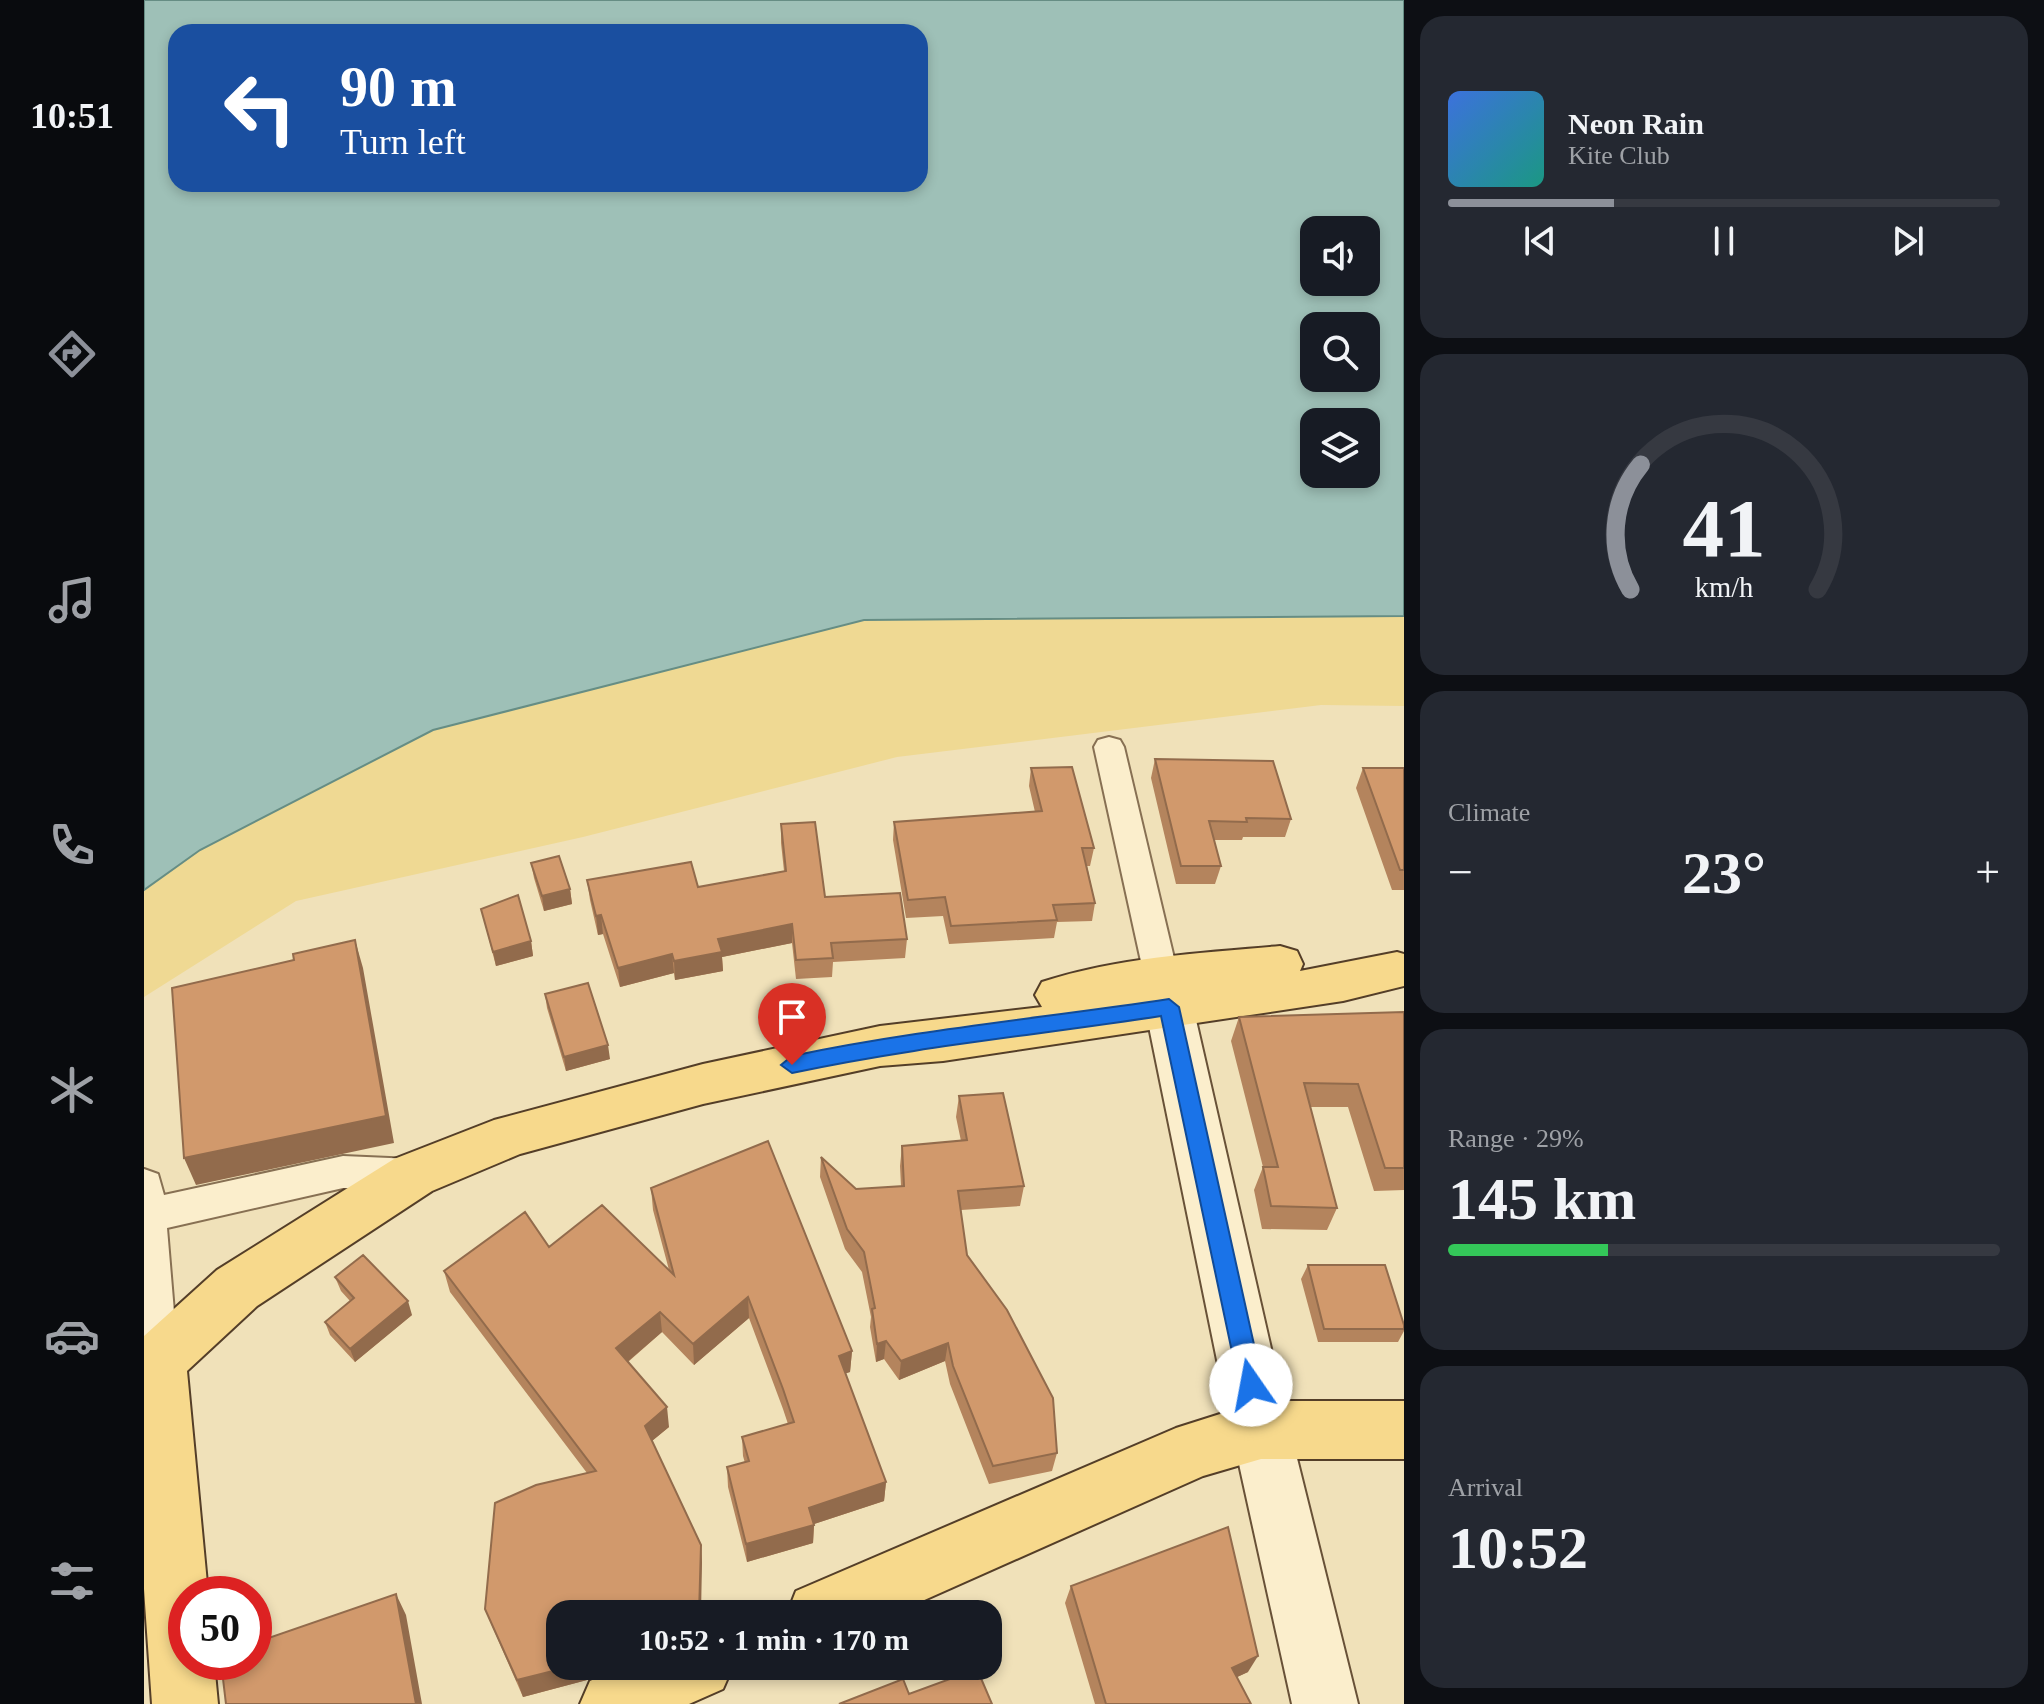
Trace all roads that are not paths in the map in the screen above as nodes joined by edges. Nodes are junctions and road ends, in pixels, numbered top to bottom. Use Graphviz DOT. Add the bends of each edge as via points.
graph roads {
  1 [pos="1109,747"];
  2 [pos="1401,970"];
  3 [pos="1165,991"];
  4 [pos="413,1175"];
  5 [pos="145,1201"];
  6 [pos="150,1366"];
  7 [pos="1261,1430"];
  8 [pos="1404,1430"];
  9 [pos="851,1600"];
  10 [pos="668,1680"];
  11 [pos="185,1704"];
  12 [pos="613,1704"];
  13 [pos="1325,1704"];
  1 -- 3 [label="street"];
  2 -- 3 [label="main road" via="1343,983"];
  3 -- 4 [label="main road" via="943,1041 880,1046 703,1084 512,1135"];
  3 -- 7 [label="main road"];
  4 -- 5 [label="street" via="343,1172"];
  4 -- 6 [label="main road" via="237,1288"];
  5 -- 6 [label="street"];
  6 -- 11 [label="main road"];
  7 -- 8 [label="main road"];
  7 -- 9 [label="main road" via="1197,1449"];
  7 -- 13 [label="main road"];
  10 -- 12 [label="main road"];
}
